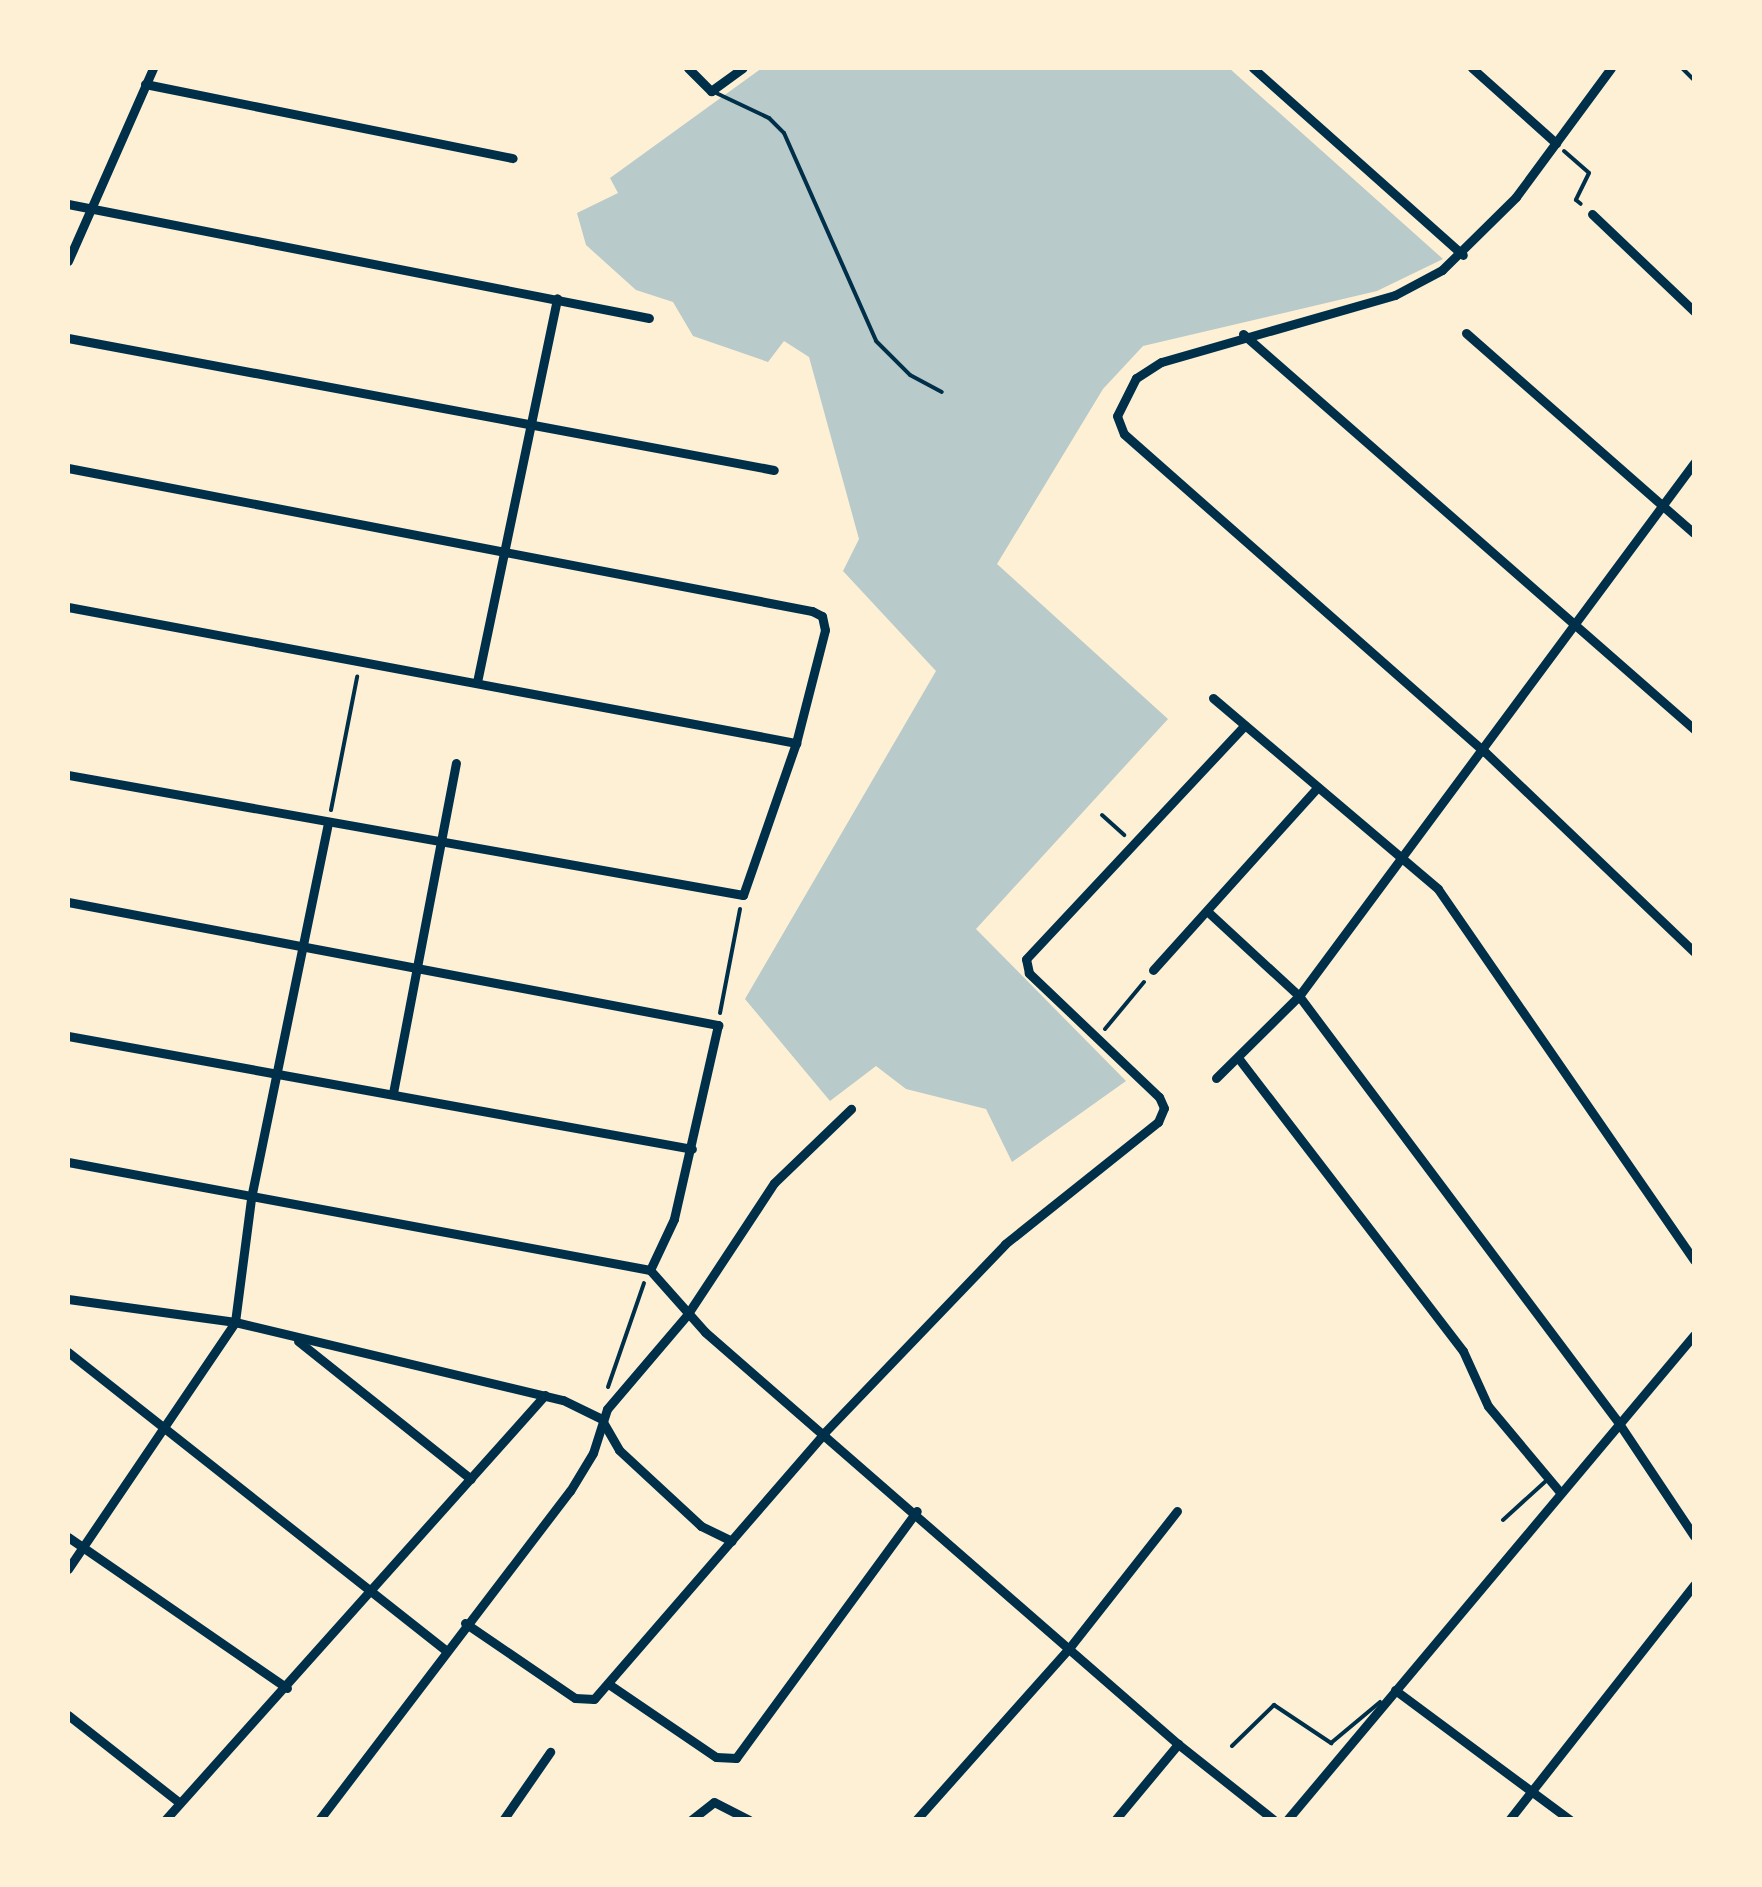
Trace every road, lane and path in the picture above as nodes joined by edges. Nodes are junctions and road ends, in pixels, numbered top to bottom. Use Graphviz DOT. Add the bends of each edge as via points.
graph roads {
  1 [pos="153,68"];
  2 [pos="680,68"];
  3 [pos="744,68"];
  4 [pos="1252,68"];
  5 [pos="1472,68"];
  6 [pos="1611,68"];
  7 [pos="1682,68"];
  8 [pos="689,69"];
  9 [pos="1694,80"];
  10 [pos="145,84"];
  11 [pos="712,92"];
  12 [pos="1556,143"];
  13 [pos="513,158"];
  14 [pos="1576,200"];
  15 [pos="68,204"];
  16 [pos="90,211"];
  17 [pos="1592,214"];
  18 [pos="1462,255"];
  19 [pos="68,261"];
  20 [pos="557,298"];
  21 [pos="1694,311"];
  22 [pos="649,318"];
  23 [pos="1466,333"];
  24 [pos="1243,334"];
  25 [pos="68,338"];
  26 [pos="942,392"];
  27 [pos="530,424"];
  28 [pos="1694,463"];
  29 [pos="68,468"];
  30 [pos="774,470"];
  31 [pos="1663,503"];
  32 [pos="1694,533"];
  33 [pos="506,549"];
  34 [pos="68,607"];
  35 [pos="1576,628"];
  36 [pos="360,662"];
  37 [pos="477,682"];
  38 [pos="1213,698"];
  39 [pos="1245,725"];
  40 [pos="1694,730"];
  41 [pos="796,743"];
  42 [pos="1485,752"];
  43 [pos="456,763"];
  44 [pos="68,774"];
  45 [pos="1318,787"];
  46 [pos="1102,815"];
  47 [pos="328,824"];
  48 [pos="440,840"];
  49 [pos="1132,843"];
  50 [pos="1404,859"];
  51 [pos="742,895"];
  52 [pos="68,902"];
  53 [pos="1208,912"];
  54 [pos="299,945"];
  55 [pos="1694,952"];
  56 [pos="416,967"];
  57 [pos="1153,970"];
  58 [pos="1299,996"];
  59 [pos="718,1025"];
  60 [pos="68,1036"];
  61 [pos="1096,1040"];
  62 [pos="1239,1060"];
  63 [pos="276,1071"];
  64 [pos="1216,1078"];
  65 [pos="393,1093"];
  66 [pos="852,1109"];
  67 [pos="692,1150"];
  68 [pos="68,1162"];
  69 [pos="251,1198"];
  70 [pos="1694,1260"];
  71 [pos="653,1274"];
  72 [pos="68,1299"];
  73 [pos="687,1314"];
  74 [pos="235,1322"];
  75 [pos="1694,1335"];
  76 [pos="296,1340"];
  77 [pos="68,1352"];
  78 [pos="545,1395"];
  79 [pos="604,1414"];
  80 [pos="1618,1422"];
  81 [pos="166,1427"];
  82 [pos="825,1432"];
  83 [pos="1551,1476"];
  84 [pos="471,1479"];
  85 [pos="1559,1492"];
  86 [pos="918,1512"];
  87 [pos="1177,1512"];
  88 [pos="1503,1520"];
  89 [pos="1694,1536"];
  90 [pos="68,1537"];
  91 [pos="732,1542"];
  92 [pos="81,1547"];
  93 [pos="68,1569"];
  94 [pos="1694,1585"];
  95 [pos="375,1592"];
  96 [pos="465,1624"];
  97 [pos="1070,1647"];
  98 [pos="444,1649"];
  99 [pos="610,1685"];
  100 [pos="286,1688"];
  101 [pos="1394,1690"];
  102 [pos="68,1714"];
  103 [pos="1178,1744"];
  104 [pos="1232,1746"];
  105 [pos="550,1752"];
  106 [pos="1532,1791"];
  107 [pos="180,1803"];
  108 [pos="165,1820"];
  109 [pos="319,1820"];
  110 [pos="503,1820"];
  111 [pos="690,1820"];
  112 [pos="749,1820"];
  113 [pos="916,1820"];
  114 [pos="1115,1820"];
  115 [pos="1274,1820"];
  116 [pos="1287,1820"];
  117 [pos="1509,1820"];
  118 [pos="1570,1820"];
  1 -- 10 [label="street"];
  2 -- 8 [label="street"];
  3 -- 11 [label="street"];
  4 -- 18 [label="street"];
  5 -- 12 [label="street"];
  6 -- 12 [label="street"];
  7 -- 9 [label="path"];
  8 -- 11 [label="street"];
  10 -- 13 [label="street"];
  10 -- 16 [label="street"];
  11 -- 26 [label="lane" via="770,118 784,132 876,341 910,376"];
  12 -- 14 [label="path" via="1589,173"];
  12 -- 18 [label="street"];
  15 -- 16 [label="street"];
  16 -- 19 [label="street"];
  16 -- 20 [label="street"];
  17 -- 21 [label="street"];
  18 -- 24 [label="street" via="1395,295"];
  20 -- 22 [label="street"];
  20 -- 27 [label="street"];
  23 -- 31 [label="street"];
  24 -- 35 [label="street"];
  24 -- 42 [label="street" via="1148,369 1121,398 1117,416 1124,434"];
  25 -- 27 [label="street"];
  27 -- 30 [label="street"];
  27 -- 33 [label="street"];
  28 -- 31 [label="street"];
  29 -- 33 [label="street"];
  31 -- 32 [label="street"];
  31 -- 35 [label="street"];
  33 -- 37 [label="street"];
  33 -- 41 [label="street" via="822,616 825,630"];
  34 -- 36 [label="street"];
  35 -- 40 [label="street"];
  35 -- 42 [label="street"];
  36 -- 37 [label="street"];
  36 -- 47 [label="path"];
  37 -- 41 [label="street"];
  38 -- 39 [label="street"];
  39 -- 45 [label="street"];
  39 -- 49 [label="street"];
  41 -- 51 [label="street"];
  42 -- 50 [label="street"];
  42 -- 55 [label="street"];
  43 -- 48 [label="street"];
  44 -- 47 [label="street"];
  45 -- 50 [label="street"];
  45 -- 53 [label="street"];
  46 -- 49 [label="path"];
  47 -- 48 [label="street"];
  47 -- 54 [label="street"];
  48 -- 51 [label="street"];
  48 -- 56 [label="street"];
  49 -- 61 [label="street" via="1026,959 1029,972"];
  50 -- 58 [label="street"];
  50 -- 70 [label="street" via="1438,889"];
  51 -- 59 [label="path"];
  52 -- 54 [label="street"];
  53 -- 57 [label="street"];
  53 -- 58 [label="street"];
  54 -- 56 [label="street"];
  54 -- 63 [label="street"];
  56 -- 59 [label="street"];
  56 -- 65 [label="street"];
  57 -- 61 [label="path"];
  58 -- 62 [label="street"];
  58 -- 80 [label="street"];
  59 -- 67 [label="street"];
  60 -- 63 [label="street"];
  61 -- 82 [label="street" via="1164,1108 1158,1122 1005,1244"];
  62 -- 64 [label="street"];
  62 -- 83 [label="street" via="1464,1350 1488,1406"];
  63 -- 65 [label="street"];
  63 -- 69 [label="street"];
  65 -- 67 [label="street"];
  66 -- 73 [label="street" via="774,1184"];
  67 -- 71 [label="street"];
  68 -- 69 [label="street"];
  69 -- 71 [label="street"];
  69 -- 74 [label="street"];
  71 -- 73 [label="street"];
  71 -- 79 [label="path" via="618,1344"];
  72 -- 74 [label="street"];
  73 -- 79 [label="street"];
  73 -- 82 [label="street"];
  74 -- 76 [label="street"];
  74 -- 81 [label="street"];
  75 -- 80 [label="street"];
  76 -- 78 [label="street"];
  76 -- 84 [label="street"];
  77 -- 81 [label="street"];
  78 -- 79 [label="street"];
  78 -- 84 [label="street"];
  79 -- 91 [label="street" via="620,1450 646,1476 701,1526"];
  79 -- 96 [label="street" via="586,1468"];
  80 -- 85 [label="street"];
  80 -- 89 [label="street"];
  81 -- 92 [label="street"];
  81 -- 95 [label="street"];
  82 -- 86 [label="street"];
  82 -- 91 [label="street"];
  83 -- 85 [label="street"];
  83 -- 88 [label="lane"];
  84 -- 95 [label="street"];
  85 -- 101 [label="street"];
  86 -- 97 [label="street"];
  86 -- 99 [label="street" via="731,1761"];
  87 -- 97 [label="street"];
  90 -- 92 [label="street"];
  91 -- 99 [label="street"];
  92 -- 93 [label="street"];
  92 -- 100 [label="street"];
  94 -- 106 [label="street"];
  95 -- 98 [label="street"];
  95 -- 100 [label="street"];
  96 -- 98 [label="street"];
  96 -- 99 [label="street" via="588,1702"];
  97 -- 103 [label="street"];
  97 -- 113 [label="street"];
  98 -- 109 [label="street"];
  100 -- 107 [label="street"];
  101 -- 104 [label="lane" via="1331,1744 1278,1704"];
  101 -- 106 [label="street"];
  101 -- 116 [label="street"];
  102 -- 107 [label="street"];
  103 -- 114 [label="street"];
  103 -- 115 [label="street"];
  105 -- 110 [label="street"];
  106 -- 117 [label="street"];
  106 -- 118 [label="street"];
  107 -- 108 [label="street"];
  111 -- 112 [label="street" via="714,1802"];
}
